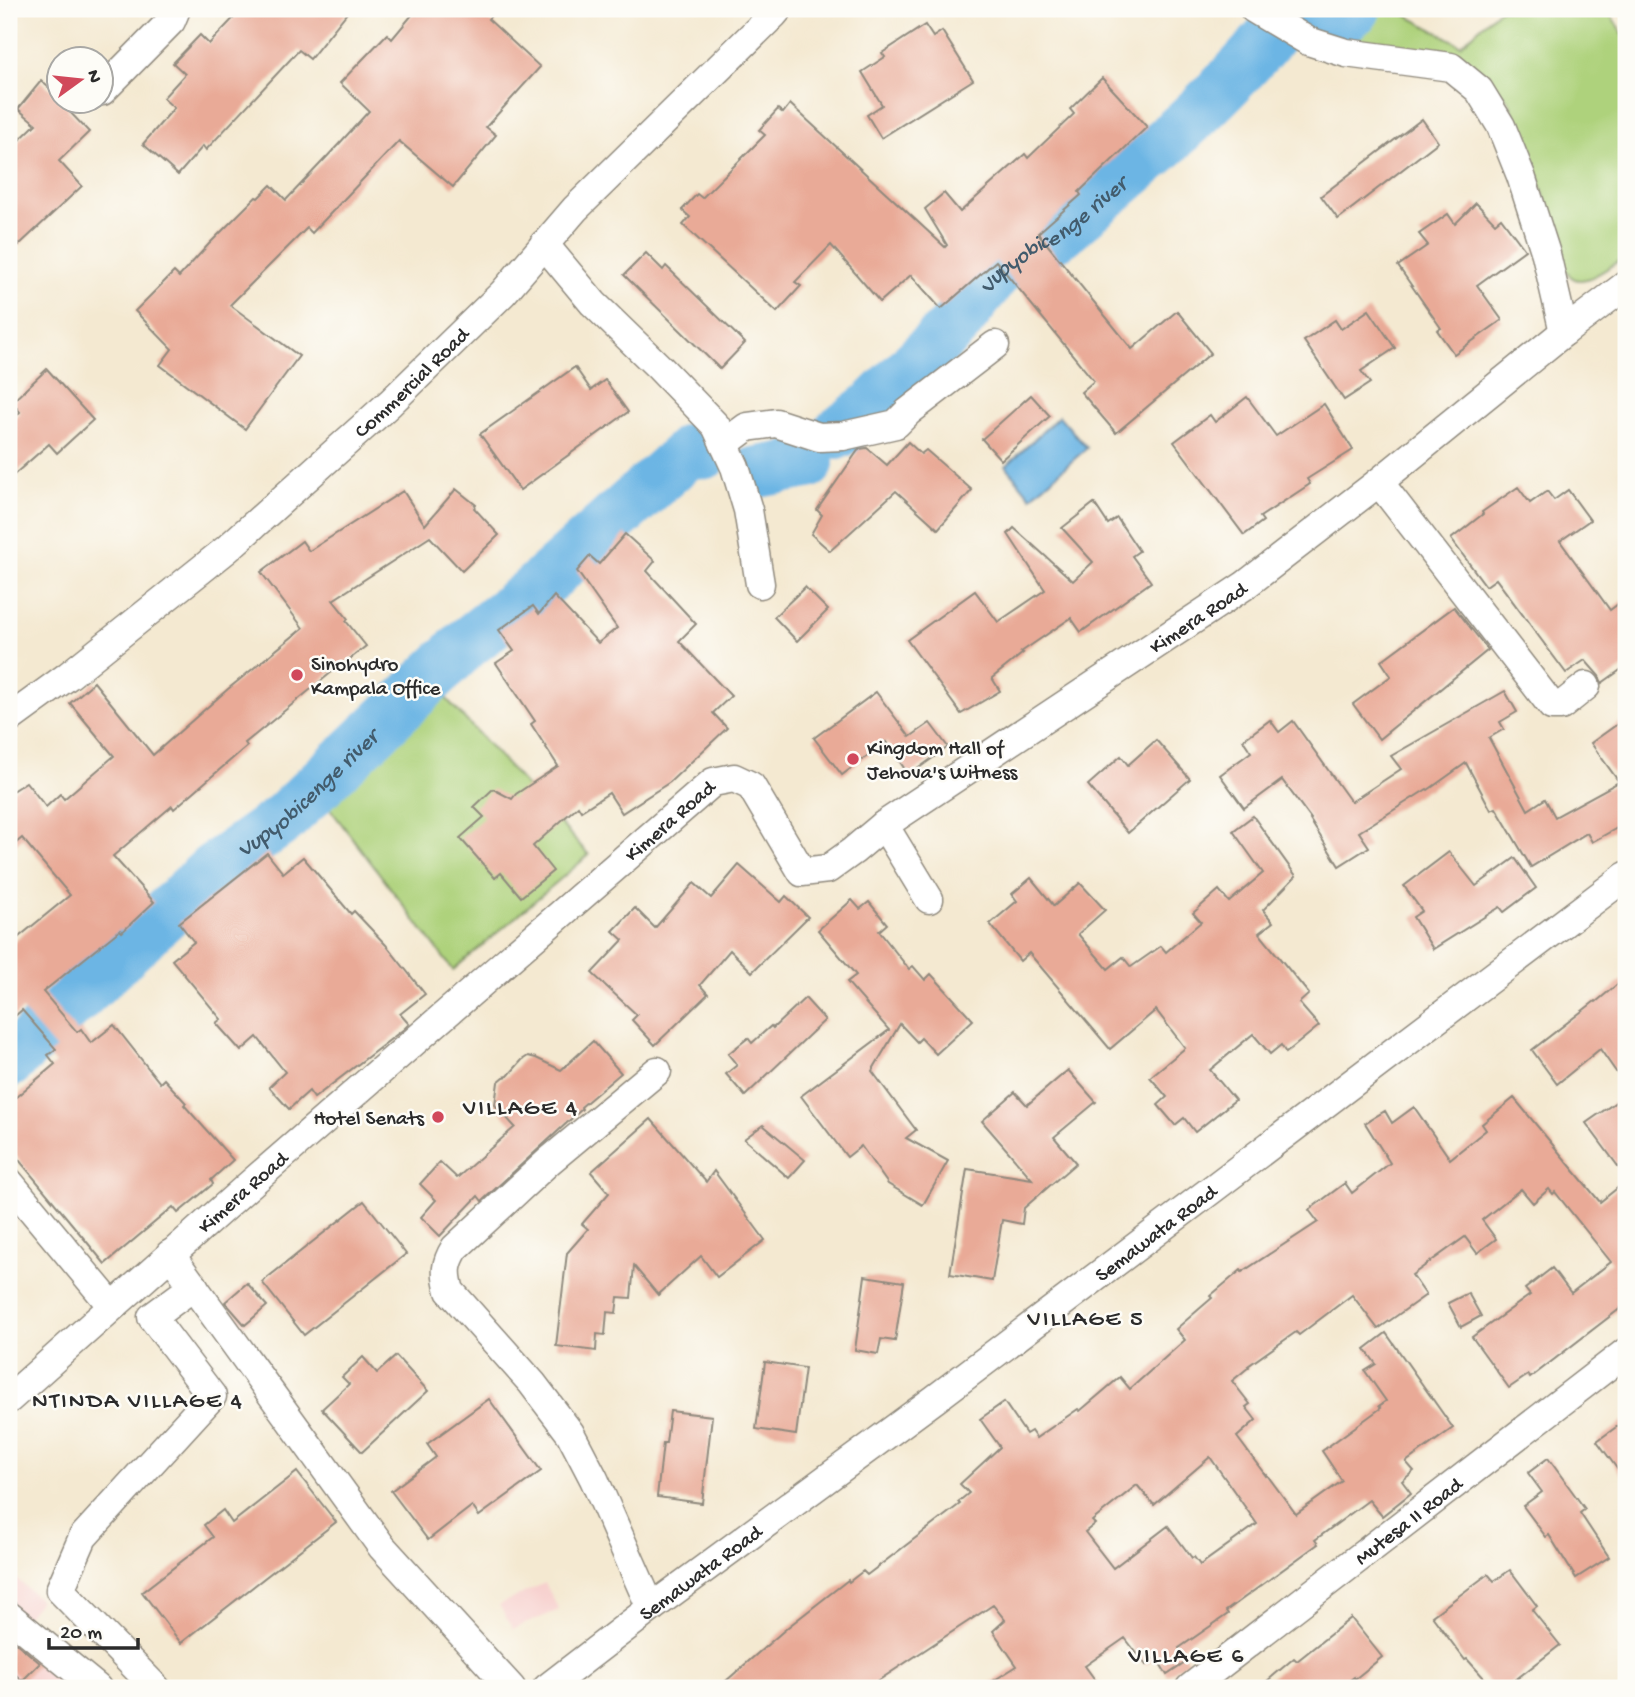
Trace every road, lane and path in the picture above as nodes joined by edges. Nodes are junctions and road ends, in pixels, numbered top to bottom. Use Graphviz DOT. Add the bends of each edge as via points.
graph roads {
  1 [pos="176,9"];
  2 [pos="778,9"];
  3 [pos="1254,9"];
  4 [pos="116,76"];
  5 [pos="544,244"];
  6 [pos="1626,285"];
  7 [pos="1564,332"];
  8 [pos="995,345"];
  9 [pos="724,444"];
  10 [pos="1379,482"];
  11 [pos="760,584"];
  12 [pos="1586,686"];
  13 [pos="9,719"];
  14 [pos="884,825"];
  15 [pos="1626,876"];
  16 [pos="929,898"];
  17 [pos="657,1070"];
  18 [pos="9,1182"];
  19 [pos="170,1254"];
  20 [pos="194,1286"];
  21 [pos="112,1306"];
  22 [pos="1626,1352"];
  23 [pos="9,1399"];
  24 [pos="651,1608"];
  25 [pos="9,1616"];
  26 [pos="97,1688"];
  27 [pos="156,1688"];
  28 [pos="511,1688"];
  29 [pos="547,1688"];
  30 [pos="1190,1688"];
  1 -- 4 [label="street" via="171,21"];
  2 -- 5 [label="street, Commercial Road"];
  3 -- 7 [label="street" via="1308,41 1346,53 1451,67 1479,90 1501,126 1521,176"];
  5 -- 9 [label="street" via="593,303 716,426"];
  5 -- 13 [label="street, Commercial Road" via="503,293 390,403 228,549"];
  6 -- 7 [label="street, Kimera Road"];
  7 -- 10 [label="street, Kimera Road"];
  8 -- 9 [label="street" via="896,424 819,437 776,423 747,426"];
  9 -- 11 [label="street" via="748,510"];
  10 -- 12 [label="street" via="1552,706 1561,706"];
  10 -- 14 [label="street, Kimera Road" via="1244,586"];
  14 -- 16 [label="street"];
  14 -- 19 [label="street, Kimera Road" via="828,869 802,872 751,786 734,778 713,782"];
  15 -- 24 [label="street, Semawata Road"];
  17 -- 24 [label="street" via="456,1248 447,1270 450,1291 570,1433"];
  18 -- 21 [label="street"];
  19 -- 20 [label="street"];
  19 -- 21 [label="street, Kimera Road"];
  20 -- 27 [label="street" via="152,1317 212,1396 83,1537 60,1590"];
  20 -- 28 [label="street" via="382,1547"];
  21 -- 23 [label="street, Kimera Road"];
  22 -- 30 [label="street, Mutesa II Road"];
  24 -- 29 [label="street, Semawata Road"];
  25 -- 26 [label="street"];
}
